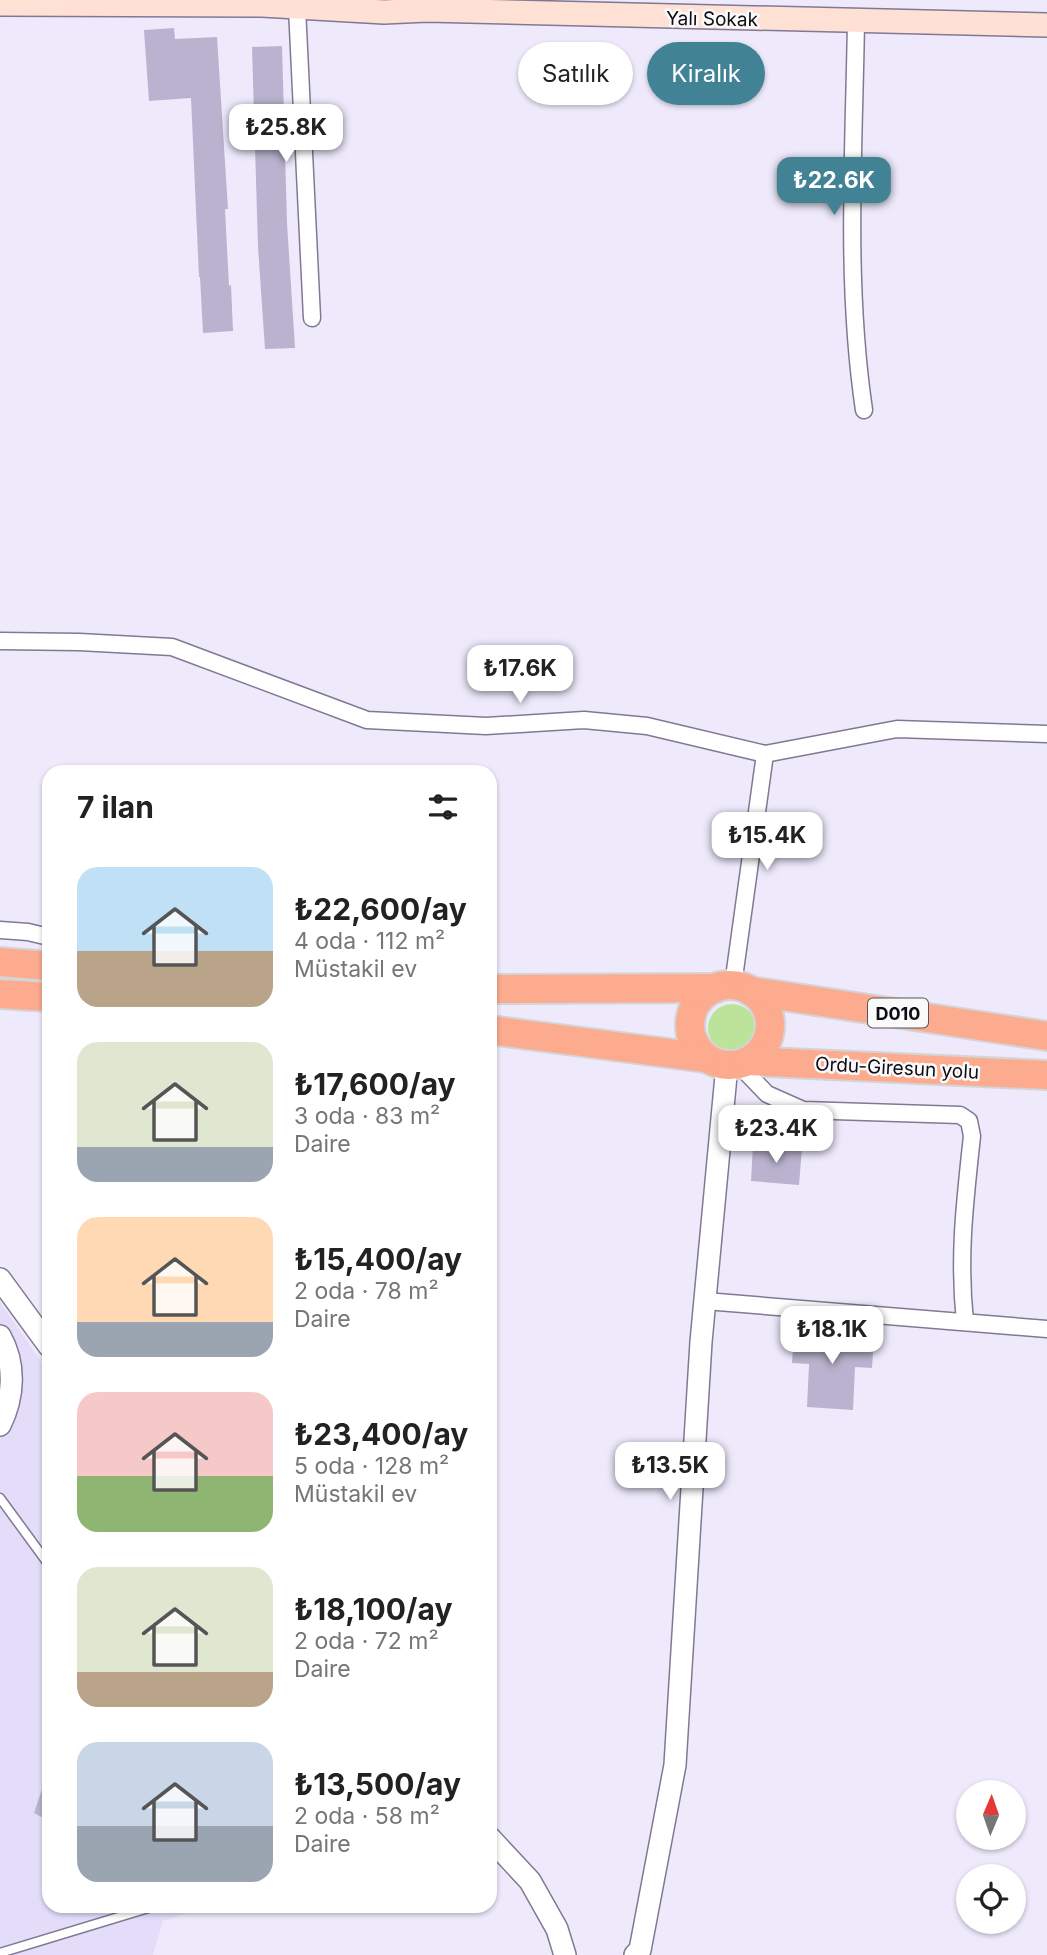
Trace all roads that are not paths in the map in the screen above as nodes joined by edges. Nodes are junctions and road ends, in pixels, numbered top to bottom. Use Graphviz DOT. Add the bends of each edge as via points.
graph roads {
  1 [pos="94,2"];
  2 [pos="0,4"];
  3 [pos="297,8"];
  4 [pos="856,22"];
  5 [pos="1047,25"];
  6 [pos="312,318"];
  7 [pos="864,410"];
  8 [pos="0,641"];
  9 [pos="1047,734"];
  10 [pos="765,754"];
  11 [pos="0,930"];
  12 [pos="42,935"];
  13 [pos="0,962"];
  14 [pos="42,965"];
  15 [pos="733,988"];
  16 [pos="497,989"];
  17 [pos="0,993"];
  18 [pos="42,996"];
  19 [pos="497,1031"];
  20 [pos="1047,1036"];
  21 [pos="730,1062"];
  22 [pos="1047,1075"];
  23 [pos="0,1279"];
  24 [pos="705,1301"];
  25 [pos="965,1322"];
  26 [pos="1047,1329"];
  27 [pos="0,1336"];
  28 [pos="42,1336"];
  29 [pos="0,1426"];
  30 [pos="0,1497"];
  31 [pos="42,1555"];
  32 [pos="497,1846"];
  33 [pos="132,1913"];
  34 [pos="0,1953"];
  35 [pos="565,1955"];
  36 [pos="635,1955"];
  1 -- 2 [label="main road, Yalı Sokak"];
  1 -- 3 [label="main road, Yalı Sokak"];
  3 -- 4 [label="main road, Yalı Sokak"];
  3 -- 6 [label="street"];
  4 -- 5 [label="main road, Yalı Sokak"];
  4 -- 7 [label="street" via="852,286"];
  8 -- 10 [label="street" via="172,647 367,720 486,726 584,720 647,726"];
  9 -- 10 [label="street" via="897,729"];
  10 -- 15 [label="street"];
  11 -- 12 [label="street"];
  13 -- 14 [label="highway"];
  15 -- 16 [label="highway, D010"];
  15 -- 20 [label="highway, D010"];
  15 -- 21 [label="highway" via="761,1000 770,1027 759,1052"];
  15 -- 21 [label="highway" via="705,994 696,1003 690,1026 698,1049"];
  17 -- 18 [label="highway"];
  19 -- 21 [label="highway, Ordu-Giresun yolu"];
  21 -- 22 [label="highway, Ordu-Giresun yolu"];
  21 -- 24 [label="street"];
  21 -- 25 [label="street" via="766,1094 803,1110 960,1115 969,1121 972,1136 961,1234"];
  23 -- 28 [label="street"];
  24 -- 25 [label="street"];
  24 -- 36 [label="street" via="675,1765 640,1950"];
  25 -- 26 [label="street"];
  27 -- 29 [label="street" via="11,1364 11,1384"];
  30 -- 31 [label="lane"];
  32 -- 35 [label="street" via="530,1881 557,1929"];
  33 -- 34 [label="lane"];
}
